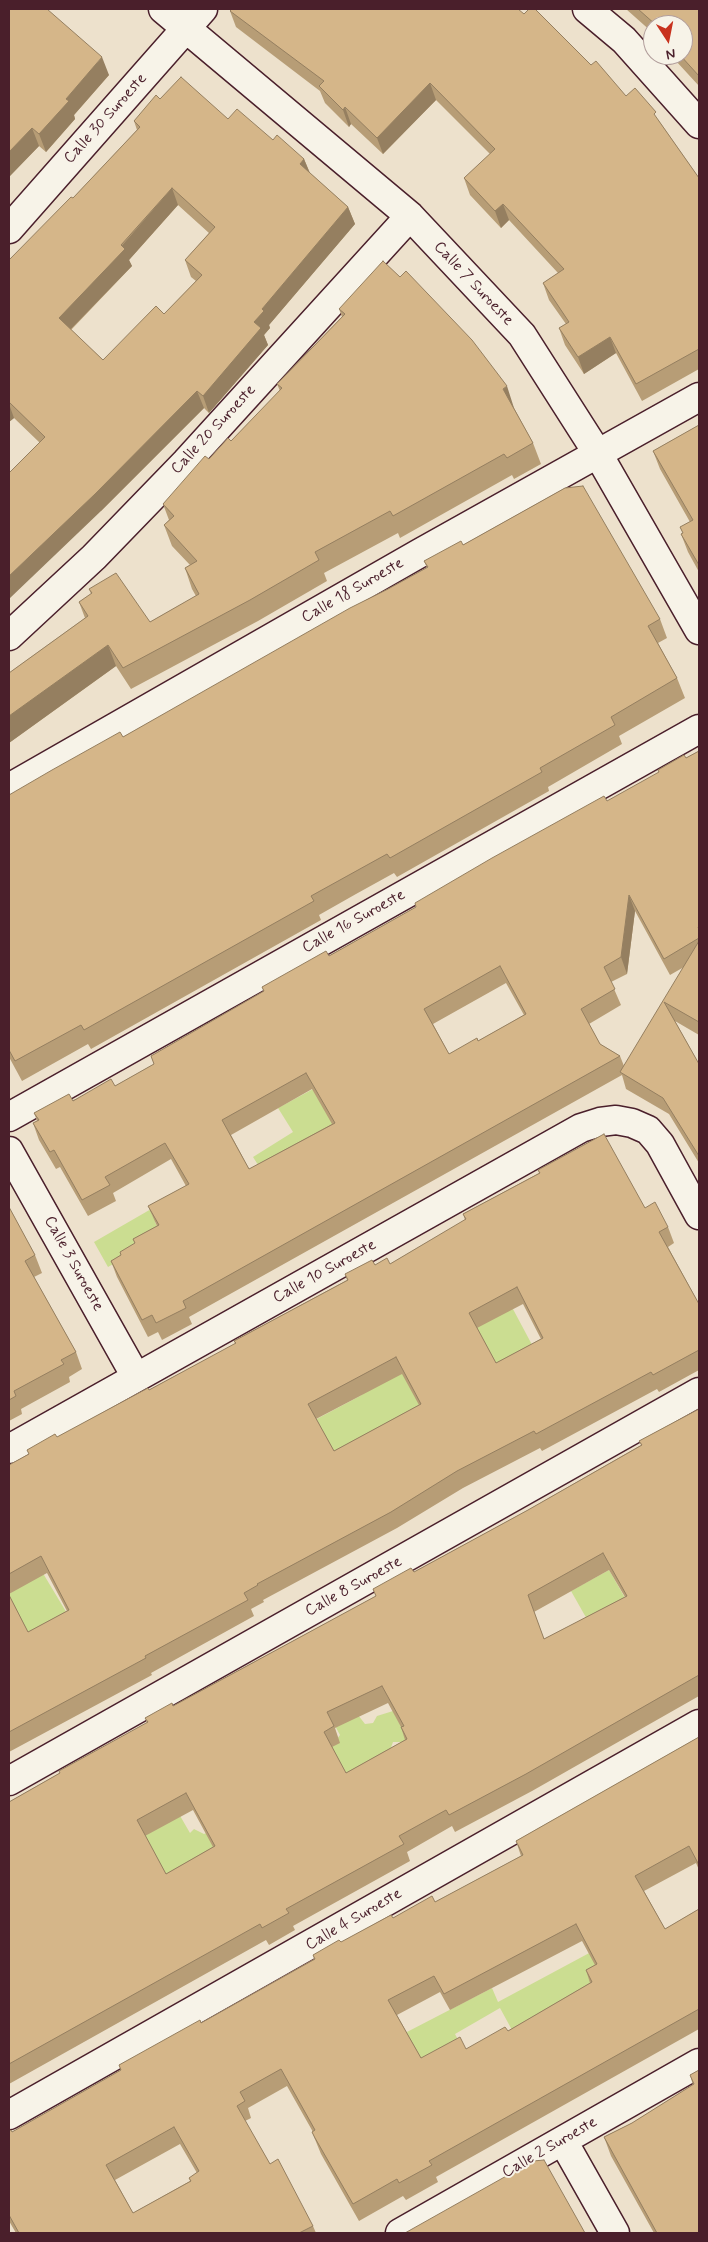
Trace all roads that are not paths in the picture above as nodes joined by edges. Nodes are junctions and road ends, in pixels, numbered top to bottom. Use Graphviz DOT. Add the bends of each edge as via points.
graph roads {
  1 [pos="163,9"];
  2 [pos="587,9"];
  3 [pos="195,19"];
  4 [pos="699,124"];
  5 [pos="410,216"];
  6 [pos="9,229"];
  7 [pos="699,397"];
  8 [pos="598,454"];
  9 [pos="699,630"];
  10 [pos="9,636"];
  11 [pos="699,729"];
  12 [pos="9,788"];
  13 [pos="9,1117"];
  14 [pos="9,1151"];
  15 [pos="699,1216"];
  16 [pos="136,1377"];
  17 [pos="699,1392"];
  18 [pos="9,1449"];
  19 [pos="699,1724"];
  20 [pos="9,1781"];
  21 [pos="699,2063"];
  22 [pos="9,2115"];
  23 [pos="563,2141"];
  24 [pos="400,2233"];
  25 [pos="615,2233"];
  1 -- 3 [label="street, Calle 7 Suroeste"];
  2 -- 4 [label="street" via="624,40"];
  3 -- 5 [label="street, Calle 7 Suroeste"];
  3 -- 6 [label="street, Calle 30 Suroeste"];
  5 -- 8 [label="street, Calle 7 Suroeste" via="522,335"];
  5 -- 10 [label="street, Calle 20 Suroeste" via="186,462 94,557"];
  7 -- 8 [label="street, Calle 18 Suroeste"];
  8 -- 9 [label="street, Calle 7 Suroeste"];
  8 -- 12 [label="street, Calle 18 Suroeste"];
  11 -- 13 [label="street, Calle 16 Suroeste"];
  14 -- 16 [label="street, Calle 3 Suroeste"];
  15 -- 16 [label="street, Calle 10 Suroeste" via="660,1144 648,1130 616,1120 600,1122 581,1128"];
  16 -- 18 [label="street, Calle 10 Suroeste"];
  17 -- 20 [label="street, Calle 8 Suroeste"];
  19 -- 22 [label="street, Calle 4 Suroeste"];
  21 -- 23 [label="street, Calle 2 Suroeste"];
  23 -- 24 [label="street, Calle 2 Suroeste"];
  23 -- 25 [label="street"];
}
